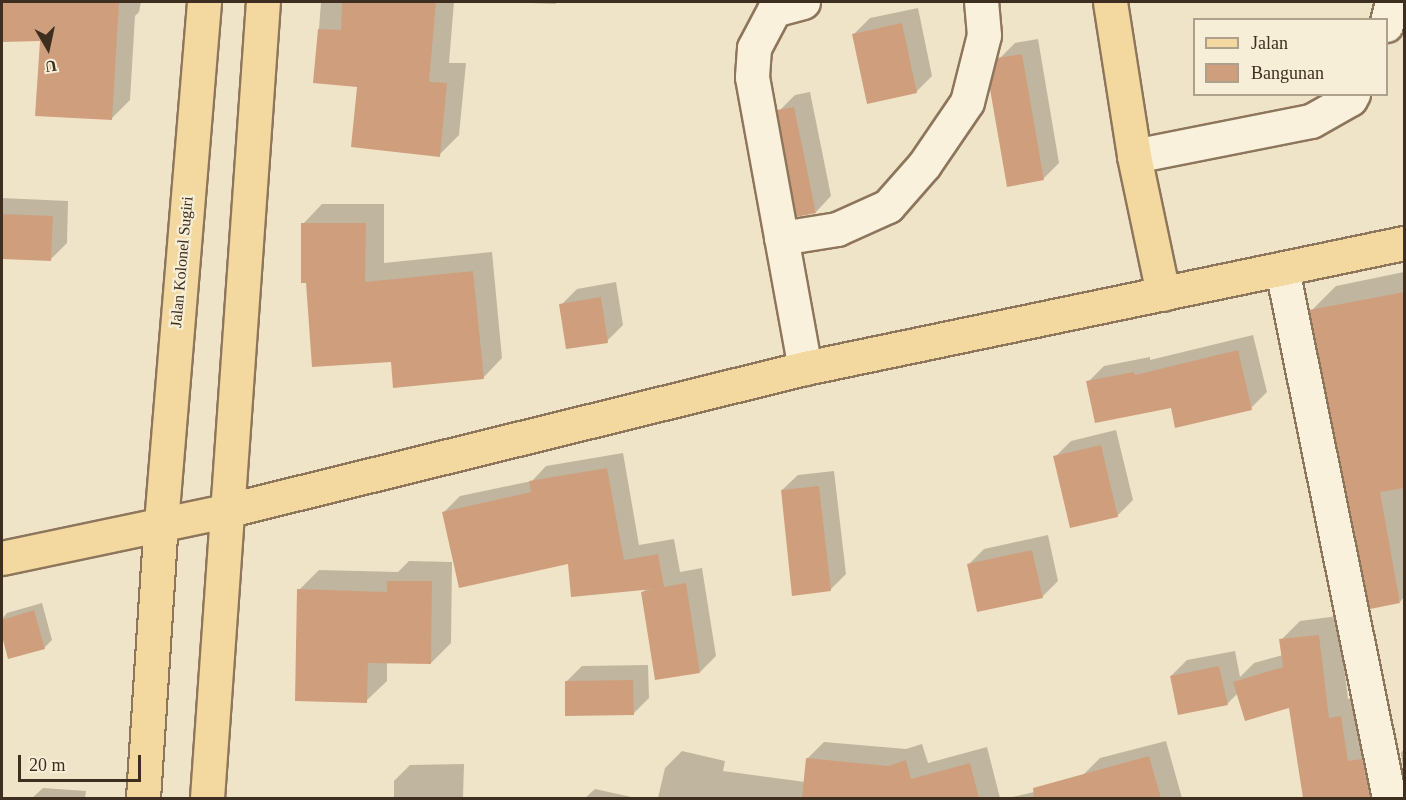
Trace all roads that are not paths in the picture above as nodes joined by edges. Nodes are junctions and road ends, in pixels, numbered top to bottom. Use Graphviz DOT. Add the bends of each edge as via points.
graph roads {
  1 [pos="204,2"];
  2 [pos="263,2"];
  3 [pos="797,2"];
  4 [pos="981,2"];
  5 [pos="1110,2"];
  6 [pos="1392,2"];
  7 [pos="1388,18"];
  8 [pos="1352,96"];
  9 [pos="1134,156"];
  10 [pos="781,238"];
  11 [pos="1404,243"];
  12 [pos="1282,269"];
  13 [pos="1163,294"];
  14 [pos="805,368"];
  15 [pos="225,511"];
  16 [pos="161,523"];
  17 [pos="2,558"];
  18 [pos="143,798"];
  19 [pos="207,798"];
  20 [pos="1389,798"];
  1 -- 16 [label="main road, Jalan Kolonel Sugiri"];
  2 -- 15 [label="main road"];
  3 -- 10 [label="street" via="774,10 754,48 752,67"];
  4 -- 10 [label="street" via="984,34 967,102 924,165 888,206 837,229"];
  5 -- 9 [label="main road"];
  6 -- 7 [label="street"];
  8 -- 9 [label="street" via="1311,121"];
  9 -- 13 [label="main road"];
  10 -- 14 [label="street"];
  11 -- 12 [label="main road"];
  12 -- 13 [label="main road"];
  12 -- 20 [label="street"];
  13 -- 14 [label="main road"];
  14 -- 15 [label="main road"];
  15 -- 16 [label="main road"];
  15 -- 19 [label="main road"];
  16 -- 17 [label="main road"];
  16 -- 18 [label="main road, Jalan Kolonel Sugiri"];
}
